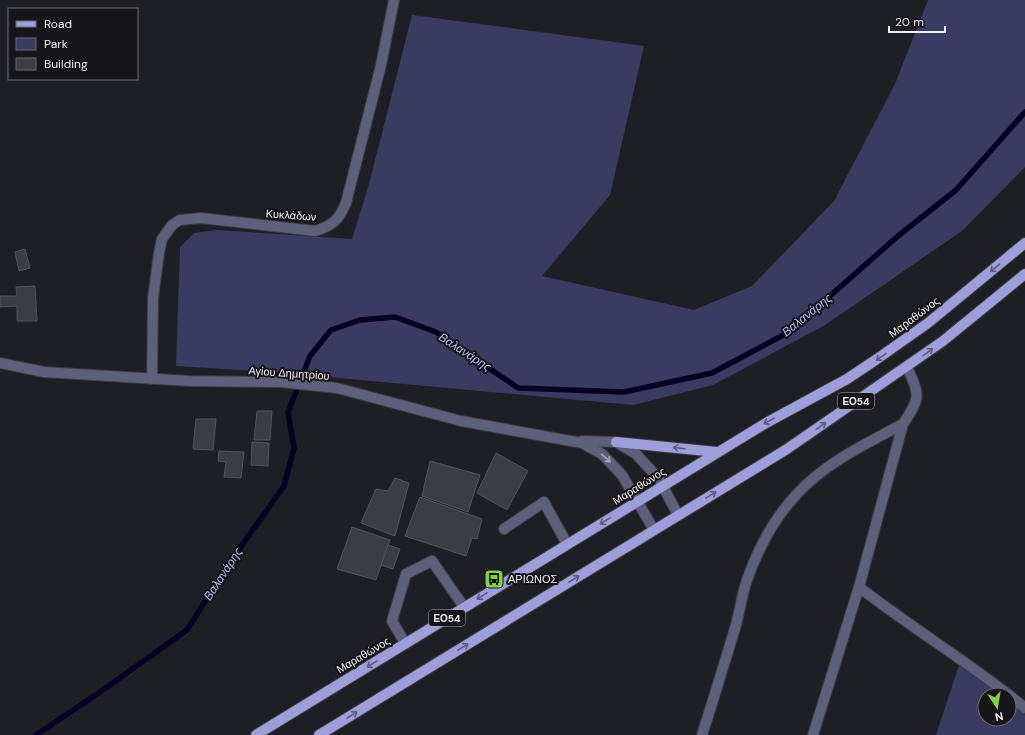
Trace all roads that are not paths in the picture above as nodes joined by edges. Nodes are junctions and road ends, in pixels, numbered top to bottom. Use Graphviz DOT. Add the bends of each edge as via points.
graph roads {
  1 [pos="394,0"];
  2 [pos="1025,243"];
  3 [pos="1025,274"];
  4 [pos="0,363"];
  5 [pos="907,367"];
  6 [pos="152,379"];
  7 [pos="903,424"];
  8 [pos="572,440"];
  9 [pos="616,442"];
  10 [pos="717,452"];
  11 [pos="662,486"];
  12 [pos="638,500"];
  13 [pos="678,515"];
  14 [pos="504,529"];
  15 [pos="654,530"];
  16 [pos="567,544"];
  17 [pos="859,587"];
  18 [pos="464,607"];
  19 [pos="405,644"];
  20 [pos="999,687"];
  21 [pos="1017,702"];
  22 [pos="1025,708"];
  23 [pos="256,735"];
  24 [pos="319,735"];
  25 [pos="702,735"];
  26 [pos="813,735"];
  1 -- 6 [label="street, Κυκλάδων" via="381,65 340,218 329,227 315,231 201,218 180,220 172,225 162,239 153,298"];
  2 -- 10 [label="main road, Μαραθώνος / ΕΟ54, one-way" via="928,323 877,359 847,379"];
  5 -- 3 [label="main road, ΕΟ54, one-way" via="943,342"];
  4 -- 6 [label="street, Αγίου Δημητρίου" via="44,372"];
  5 -- 7 [label="street" via="917,388 918,398"];
  13 -- 5 [label="main road, ΕΟ54, one-way" via="787,449"];
  6 -- 8 [label="street, Αγίου Δημητρίου" via="280,382 325,387 461,421"];
  7 -- 17 [label="street"];
  7 -- 25 [label="street" via="859,447 814,478 782,511 765,538 747,581"];
  8 -- 9 [label="street, Αγίου Δημητρίου"];
  8 -- 12 [label="street, Αγίου Δημητρίου, one-way" via="590,446 607,459 622,475"];
  10 -- 9 [label="main road, one-way"];
  9 -- 11 [label="street" via="641,458"];
  10 -- 11 [label="main road, Μαραθώνος / ΕΟ54"];
  11 -- 12 [label="main road, Μαραθώνος / ΕΟ54"];
  11 -- 13 [label="street"];
  12 -- 15 [label="street, Αγίου Δημητρίου"];
  12 -- 16 [label="main road, Μαραθώνος / ΕΟ54, one-way"];
  13 -- 15 [label="main road, ΕΟ54"];
  14 -- 16 [label="street" via="544,502"];
  24 -- 15 [label="main road, ΕΟ54, one-way"];
  16 -- 18 [label="main road, Μαραθώνος / ΕΟ54, one-way"];
  17 -- 20 [label="street"];
  17 -- 26 [label="street"];
  18 -- 19 [label="main road, Μαραθώνος / ΕΟ54"];
  18 -- 19 [label="street" via="432,561 406,574 392,621"];
  19 -- 23 [label="main road, Μαραθώνος / ΕΟ54, one-way"];
  21 -- 22 [label="street"];
}
